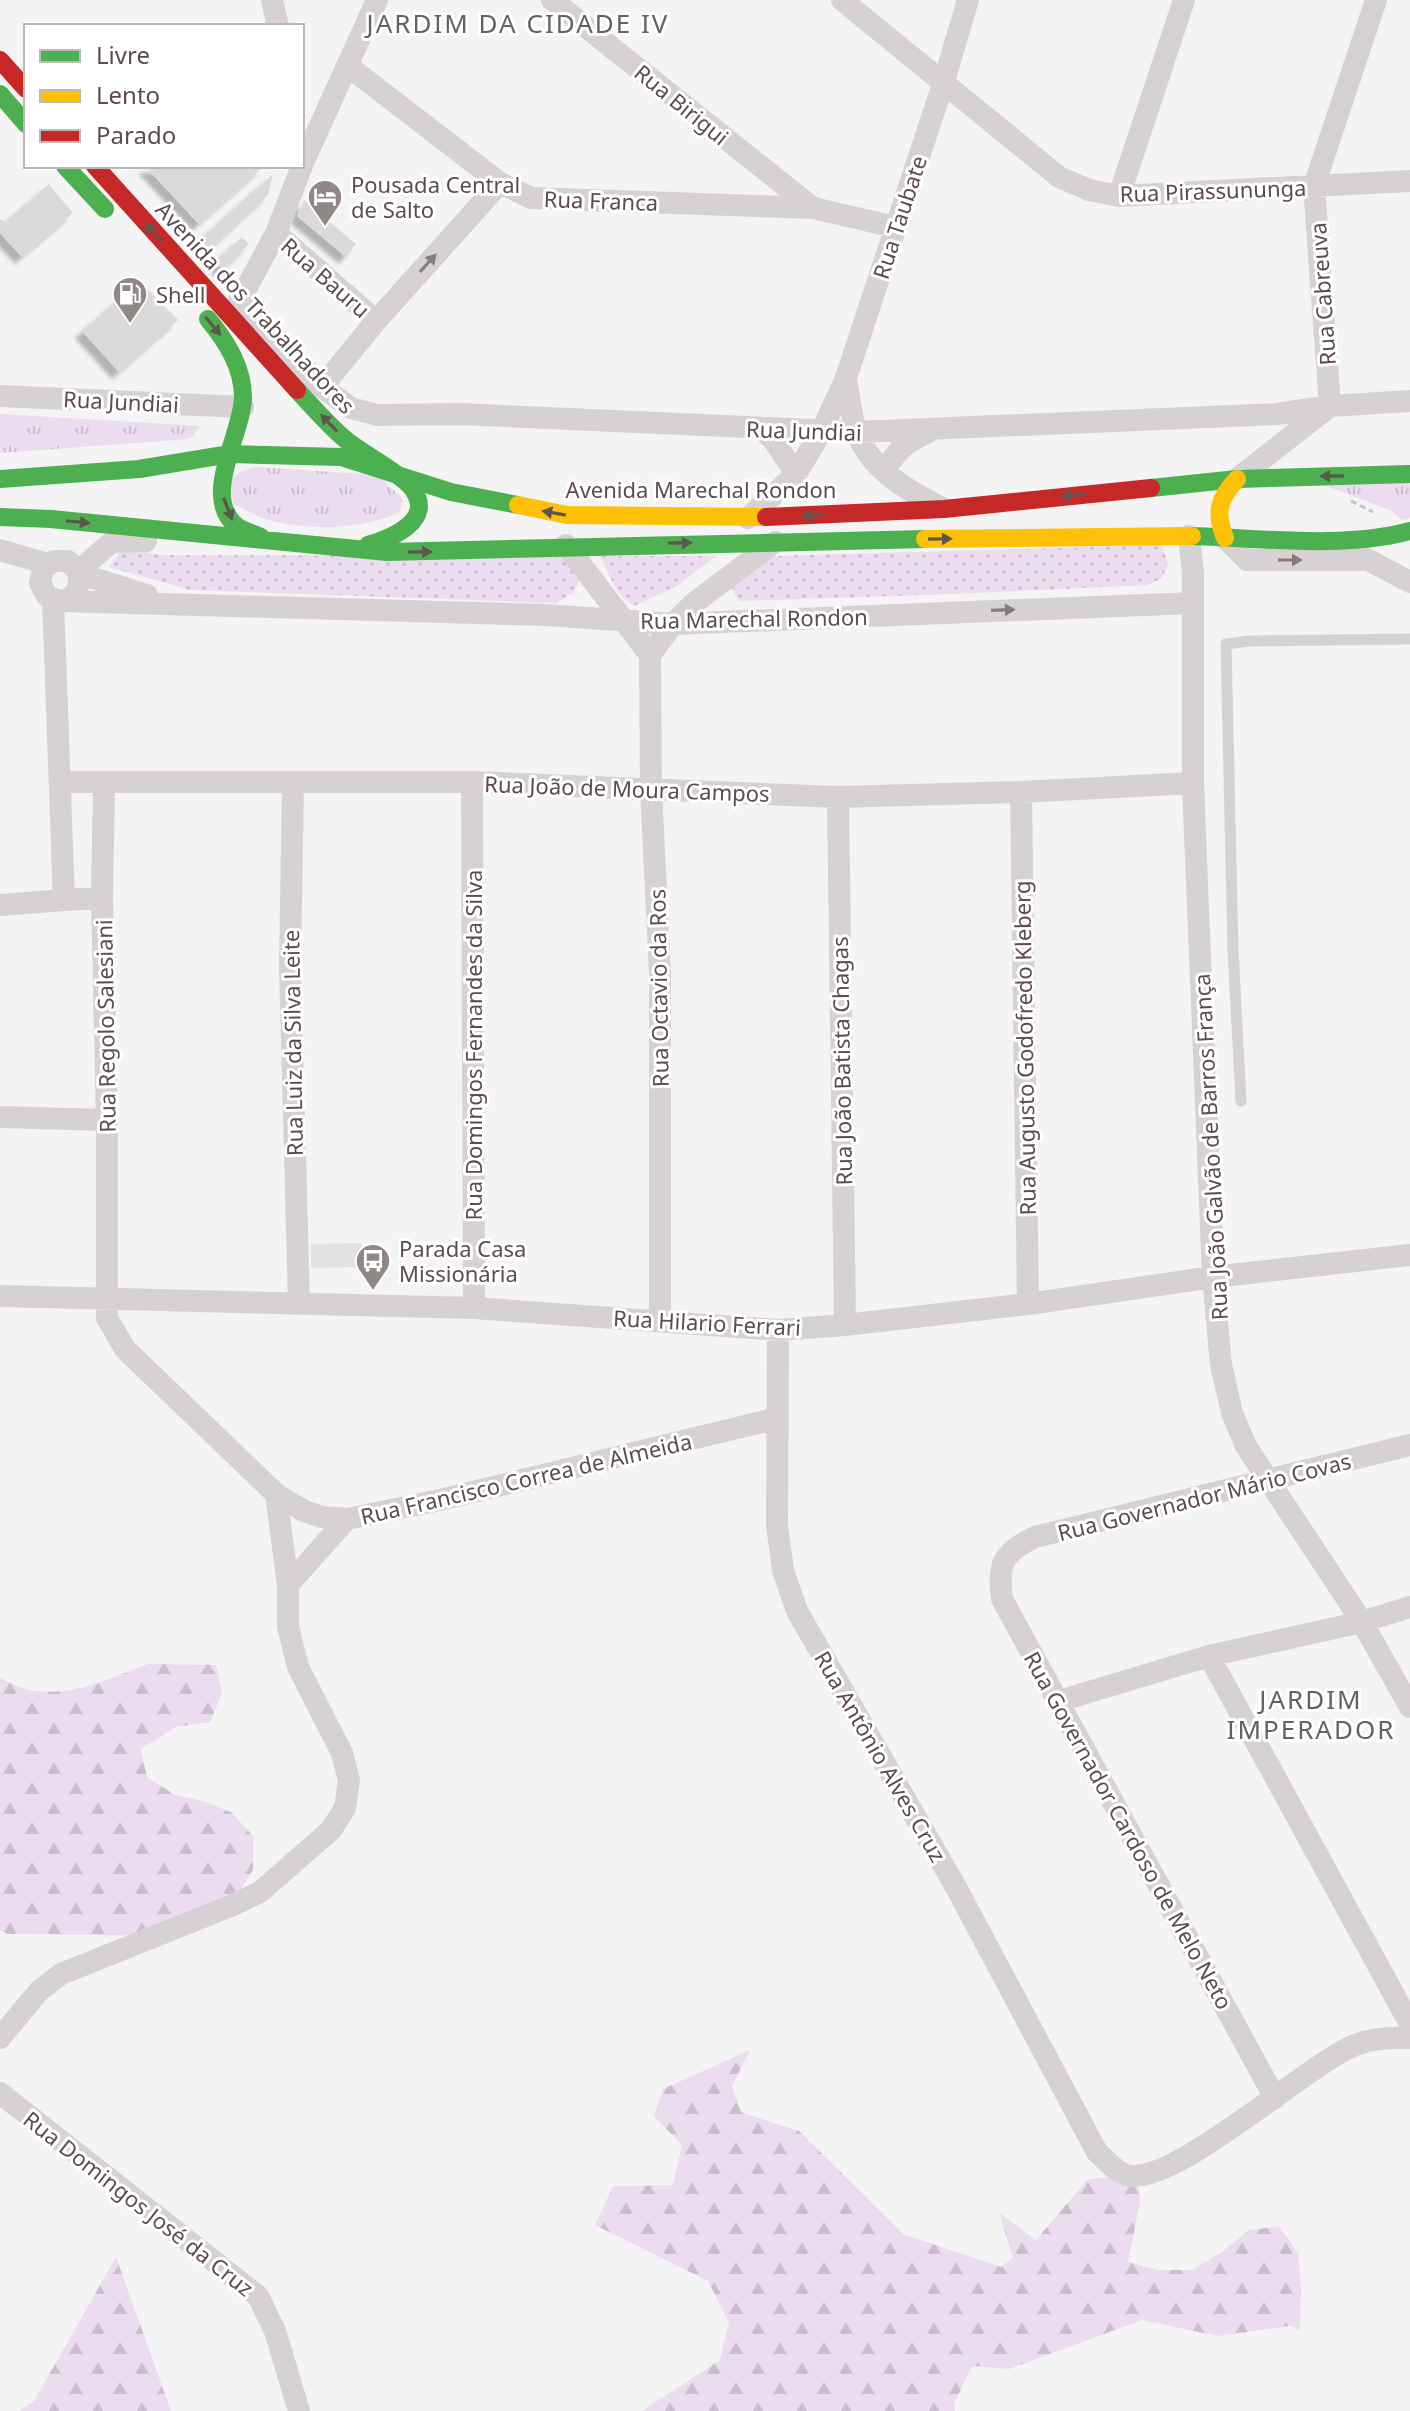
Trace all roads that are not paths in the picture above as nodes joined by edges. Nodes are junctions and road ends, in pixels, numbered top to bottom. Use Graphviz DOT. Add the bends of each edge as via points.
graph roads {
  1 [pos="272,0"];
  2 [pos="377,0"];
  3 [pos="552,0"];
  4 [pos="842,0"];
  5 [pos="968,0"];
  6 [pos="1184,0"];
  7 [pos="1376,0"];
  8 [pos="278,24"];
  9 [pos="0,60"];
  10 [pos="348,66"];
  11 [pos="944,81"];
  12 [pos="24,87"];
  13 [pos="0,94"];
  14 [pos="24,122"];
  15 [pos="304,157"];
  16 [pos="67,168"];
  17 [pos="97,168"];
  18 [pos="300,168"];
  19 [pos="1410,181"];
  20 [pos="500,183"];
  21 [pos="1314,186"];
  22 [pos="1119,196"];
  23 [pos="813,208"];
  24 [pos="118,223"];
  25 [pos="895,227"];
  26 [pos="276,233"];
  27 [pos="193,304"];
  28 [pos="236,310"];
  29 [pos="376,321"];
  30 [pos="846,378"];
  31 [pos="322,387"];
  32 [pos="0,396"];
  33 [pos="1410,401"];
  34 [pos="1330,406"];
  35 [pos="243,407"];
  36 [pos="761,428"];
  37 [pos="936,430"];
  38 [pos="821,432"];
  39 [pos="857,432"];
  40 [pos="230,454"];
  41 [pos="390,471"];
  42 [pos="884,471"];
  43 [pos="796,474"];
  44 [pos="1410,474"];
  45 [pos="0,479"];
  46 [pos="1237,479"];
  47 [pos="1210,481"];
  48 [pos="944,509"];
  49 [pos="0,517"];
  50 [pos="748,518"];
  51 [pos="1193,520"];
  52 [pos="1401,534"];
  53 [pos="209,536"];
  54 [pos="1225,538"];
  55 [pos="1336,540"];
  56 [pos="776,541"];
  57 [pos="271,542"];
  58 [pos="566,545"];
  59 [pos="354,549"];
  60 [pos="0,550"];
  61 [pos="1364,560"];
  62 [pos="48,564"];
  63 [pos="79,572"];
  64 [pos="724,581"];
  65 [pos="1410,582"];
  66 [pos="60,600"];
  67 [pos="171,603"];
  68 [pos="1193,603"];
  69 [pos="626,621"];
  70 [pos="751,621"];
  71 [pos="673,624"];
  72 [pos="1410,639"];
  73 [pos="650,655"];
  74 [pos="61,782"];
  75 [pos="104,782"];
  76 [pos="293,782"];
  77 [pos="472,782"];
  78 [pos="1193,783"];
  79 [pos="651,789"];
  80 [pos="1021,792"];
  81 [pos="838,797"];
  82 [pos="102,898"];
  83 [pos="64,900"];
  84 [pos="0,905"];
  85 [pos="1241,1101"];
  86 [pos="0,1117"];
  87 [pos="107,1120"];
  88 [pos="1410,1255"];
  89 [pos="1213,1277"];
  90 [pos="0,1296"];
  91 [pos="105,1300"];
  92 [pos="299,1304"];
  93 [pos="1028,1304"];
  94 [pos="474,1308"];
  95 [pos="660,1321"];
  96 [pos="845,1325"];
  97 [pos="778,1330"];
  98 [pos="778,1418"];
  99 [pos="1410,1445"];
  100 [pos="1268,1480"];
  101 [pos="276,1494"];
  102 [pos="347,1519"];
  103 [pos="1004,1558"];
  104 [pos="288,1585"];
  105 [pos="1410,1607"];
  106 [pos="1362,1622"];
  107 [pos="1209,1656"];
  108 [pos="1059,1701"];
  109 [pos="1410,1707"];
  110 [pos="1410,2024"];
  111 [pos="0,2038"];
  112 [pos="1410,2038"];
  113 [pos="0,2093"];
  114 [pos="1275,2098"];
  115 [pos="299,2411"];
  1 -- 8 [label="street"];
  2 -- 10 [label="street"];
  3 -- 23 [label="street, Rua Birigui"];
  4 -- 11 [label="street, Rua Pirassununga"];
  5 -- 11 [label="street, Rua Taubate"];
  6 -- 22 [label="street"];
  7 -- 21 [label="street, Rua Cabreuva"];
  9 -- 12 [label="main road"];
  10 -- 15 [label="street"];
  10 -- 20 [label="street, Rua Franca"];
  11 -- 22 [label="street, Rua Pirassununga" via="1059,177"];
  11 -- 25 [label="street, Rua Taubate"];
  13 -- 14 [label="main road"];
  16 -- 24 [label="main road"];
  28 -- 17 [label="main road, Avenida dos Trabalhadores, one-way"];
  18 -- 26 [label="street"];
  19 -- 21 [label="street, Rua Pirassununga"];
  20 -- 23 [label="street, Rua Franca" via="531,198"];
  29 -- 20 [label="street, one-way"];
  21 -- 22 [label="street, Rua Pirassununga"];
  21 -- 34 [label="street, Rua Cabreuva"];
  23 -- 25 [label="street, Rua Franca"];
  25 -- 30 [label="street, Rua Taubate"];
  26 -- 28 [label="street"];
  26 -- 29 [label="street, Rua Bauru"];
  27 -- 35 [label="main road, Avenida dos Trabalhadores, one-way" via="231,349"];
  28 -- 31 [label="street, Rua Jundiai"];
  41 -- 28 [label="main road, Avenida dos Trabalhadores, one-way" via="346,440"];
  29 -- 31 [label="street"];
  30 -- 38 [label="street, Rua Taubate"];
  30 -- 39 [label="street"];
  31 -- 36 [label="street, Rua Jundiai" via="351,408 377,415"];
  32 -- 35 [label="street, Rua Jundiai"];
  33 -- 34 [label="street, Rua Jundiai"];
  34 -- 37 [label="street, Rua Jundiai" via="1277,414"];
  34 -- 46 [label="street"];
  35 -- 40 [label="main road, Avenida dos Trabalhadores"];
  36 -- 38 [label="street, Rua Jundiai"];
  36 -- 43 [label="street"];
  37 -- 39 [label="street, Rua Jundiai"];
  37 -- 42 [label="street" via="908,442"];
  38 -- 39 [label="street, Rua Jundiai"];
  38 -- 43 [label="street, Rua Taubate"];
  39 -- 42 [label="street"];
  40 -- 41 [label="main road, Avenida Marechal Rondon" via="341,457"];
  40 -- 45 [label="main road, Avenida Marechal Rondon" via="139,469"];
  40 -- 57 [label="main road, Avenida dos Trabalhadores, one-way" via="223,497 228,513 235,525"];
  50 -- 41 [label="main road, Avenida Marechal Rondon, one-way" via="567,515 451,492"];
  41 -- 59 [label="main road" via="418,497 416,520 395,536"];
  42 -- 48 [label="street"];
  43 -- 50 [label="street, Rua Taubate"];
  44 -- 46 [label="main road, Avenida Marechal Rondon, one-way"];
  46 -- 47 [label="main road, Avenida Marechal Rondon"];
  46 -- 54 [label="main road" via="1218,506 1217,521"];
  47 -- 48 [label="main road, Avenida Marechal Rondon, one-way"];
  47 -- 51 [label="main road"];
  48 -- 50 [label="main road, Avenida Marechal Rondon, one-way"];
  49 -- 53 [label="main road, one-way"];
  51 -- 54 [label="main road"];
  56 -- 51 [label="main road, one-way"];
  51 -- 68 [label="street, Rua João Galvão de Barros França"];
  52 -- 55 [label="main road"];
  53 -- 57 [label="main road"];
  53 -- 63 [label="street" via="112,542"];
  54 -- 55 [label="main road"];
  54 -- 61 [label="street, one-way" via="1247,560"];
  55 -- 61 [label="street"];
  58 -- 56 [label="main road, one-way"];
  56 -- 64 [label="street"];
  57 -- 59 [label="main road"];
  59 -- 58 [label="main road, one-way" via="426,552"];
  58 -- 69 [label="street"];
  60 -- 62 [label="street"];
  61 -- 65 [label="street"];
  62 -- 63 [label="street" via="68,561"];
  62 -- 66 [label="street" via="40,583 47,596"];
  63 -- 66 [label="street" via="77,592"];
  63 -- 67 [label="street"];
  64 -- 70 [label="street" via="721,598"];
  64 -- 71 [label="street"];
  66 -- 67 [label="street, Rua Marechal Rondon"];
  66 -- 74 [label="street, Rua Regolo Salesiani"];
  67 -- 69 [label="street, Rua Marechal Rondon"];
  70 -- 68 [label="street, Rua Marechal Rondon, one-way"];
  68 -- 78 [label="street, Rua João Galvão de Barros França"];
  69 -- 71 [label="street, Rua Marechal Rondon"];
  69 -- 73 [label="street"];
  70 -- 71 [label="street, Rua Marechal Rondon"];
  71 -- 73 [label="street"];
  72 -- 85 [label="lane" via="1226,644"];
  73 -- 79 [label="street, Rua Octavio da Ros"];
  74 -- 75 [label="street, Rua João de Moura Campos"];
  74 -- 83 [label="street, Rua Regolo Salesiani"];
  75 -- 76 [label="street, Rua João de Moura Campos"];
  75 -- 82 [label="street"];
  76 -- 77 [label="street, Rua João de Moura Campos"];
  76 -- 92 [label="street, Rua Luiz da Silva Leite" via="290,967"];
  77 -- 79 [label="street, Rua João de Moura Campos"];
  77 -- 94 [label="street, Rua Domingos Fernandes da Silva"];
  78 -- 80 [label="street, Rua João de Moura Campos"];
  78 -- 89 [label="street, Rua João Galvão de Barros França"];
  79 -- 81 [label="street, Rua João de Moura Campos"];
  79 -- 95 [label="street, Rua Octavio da Ros" via="660,974"];
  80 -- 81 [label="street, Rua João de Moura Campos"];
  80 -- 93 [label="street, Rua Augusto Godofredo Kleberg"];
  81 -- 96 [label="street, Rua João Batista Chagas"];
  82 -- 83 [label="street, Rua Regolo Salesiani"];
  82 -- 87 [label="street, Rua Regolo Salesiani"];
  83 -- 84 [label="street"];
  86 -- 87 [label="street"];
  87 -- 91 [label="street, Rua Regolo Salesiani"];
  88 -- 89 [label="street, Rua Hilario Ferrari"];
  89 -- 93 [label="street, Rua Hilario Ferrari"];
  89 -- 100 [label="street, Rua João Galvão de Barros França" via="1221,1365 1232,1413"];
  90 -- 91 [label="street, Rua Hilario Ferrari"];
  91 -- 92 [label="street, Rua Hilario Ferrari"];
  91 -- 101 [label="street, Rua Francisco Correa de Almeida" via="107,1318 125,1349"];
  92 -- 94 [label="street, Rua Hilario Ferrari"];
  93 -- 96 [label="street, Rua Hilario Ferrari"];
  94 -- 95 [label="street, Rua Hilario Ferrari"];
  95 -- 97 [label="street, Rua Hilario Ferrari"];
  96 -- 97 [label="street, Rua Hilario Ferrari"];
  97 -- 98 [label="street, Rua Antônio Alves Cruz"];
  98 -- 102 [label="street, Rua Francisco Correa de Almeida"];
  98 -- 114 [label="street, Rua Antônio Alves Cruz" via="777,1525 783,1570 797,1611 957,1889 1097,2152 1115,2169 1139,2176 1212,2142"];
  99 -- 100 [label="street, Rua Governador Mário Covas"];
  100 -- 103 [label="street, Rua Governador Mário Covas" via="1035,1537"];
  100 -- 106 [label="street, Rua João Galvão de Barros França"];
  101 -- 102 [label="street, Rua Francisco Correa de Almeida" via="304,1511"];
  101 -- 104 [label="street"];
  102 -- 104 [label="street"];
  103 -- 108 [label="street, Rua Governador Cardoso de Melo Neto" via="999,1578 1002,1599"];
  104 -- 111 [label="street" via="288,1627 298,1667 342,1753 349,1780 345,1808 331,1830 260,1892 61,1974 39,1991"];
  105 -- 106 [label="street"];
  106 -- 107 [label="street"];
  106 -- 109 [label="street, Rua João Galvão de Barros França"];
  107 -- 108 [label="street"];
  107 -- 110 [label="street"];
  108 -- 114 [label="street, Rua Governador Cardoso de Melo Neto"];
  112 -- 114 [label="street" via="1357,2044"];
  113 -- 115 [label="street, Rua Domingos José da Cruz" via="258,2296 275,2331"];
}
